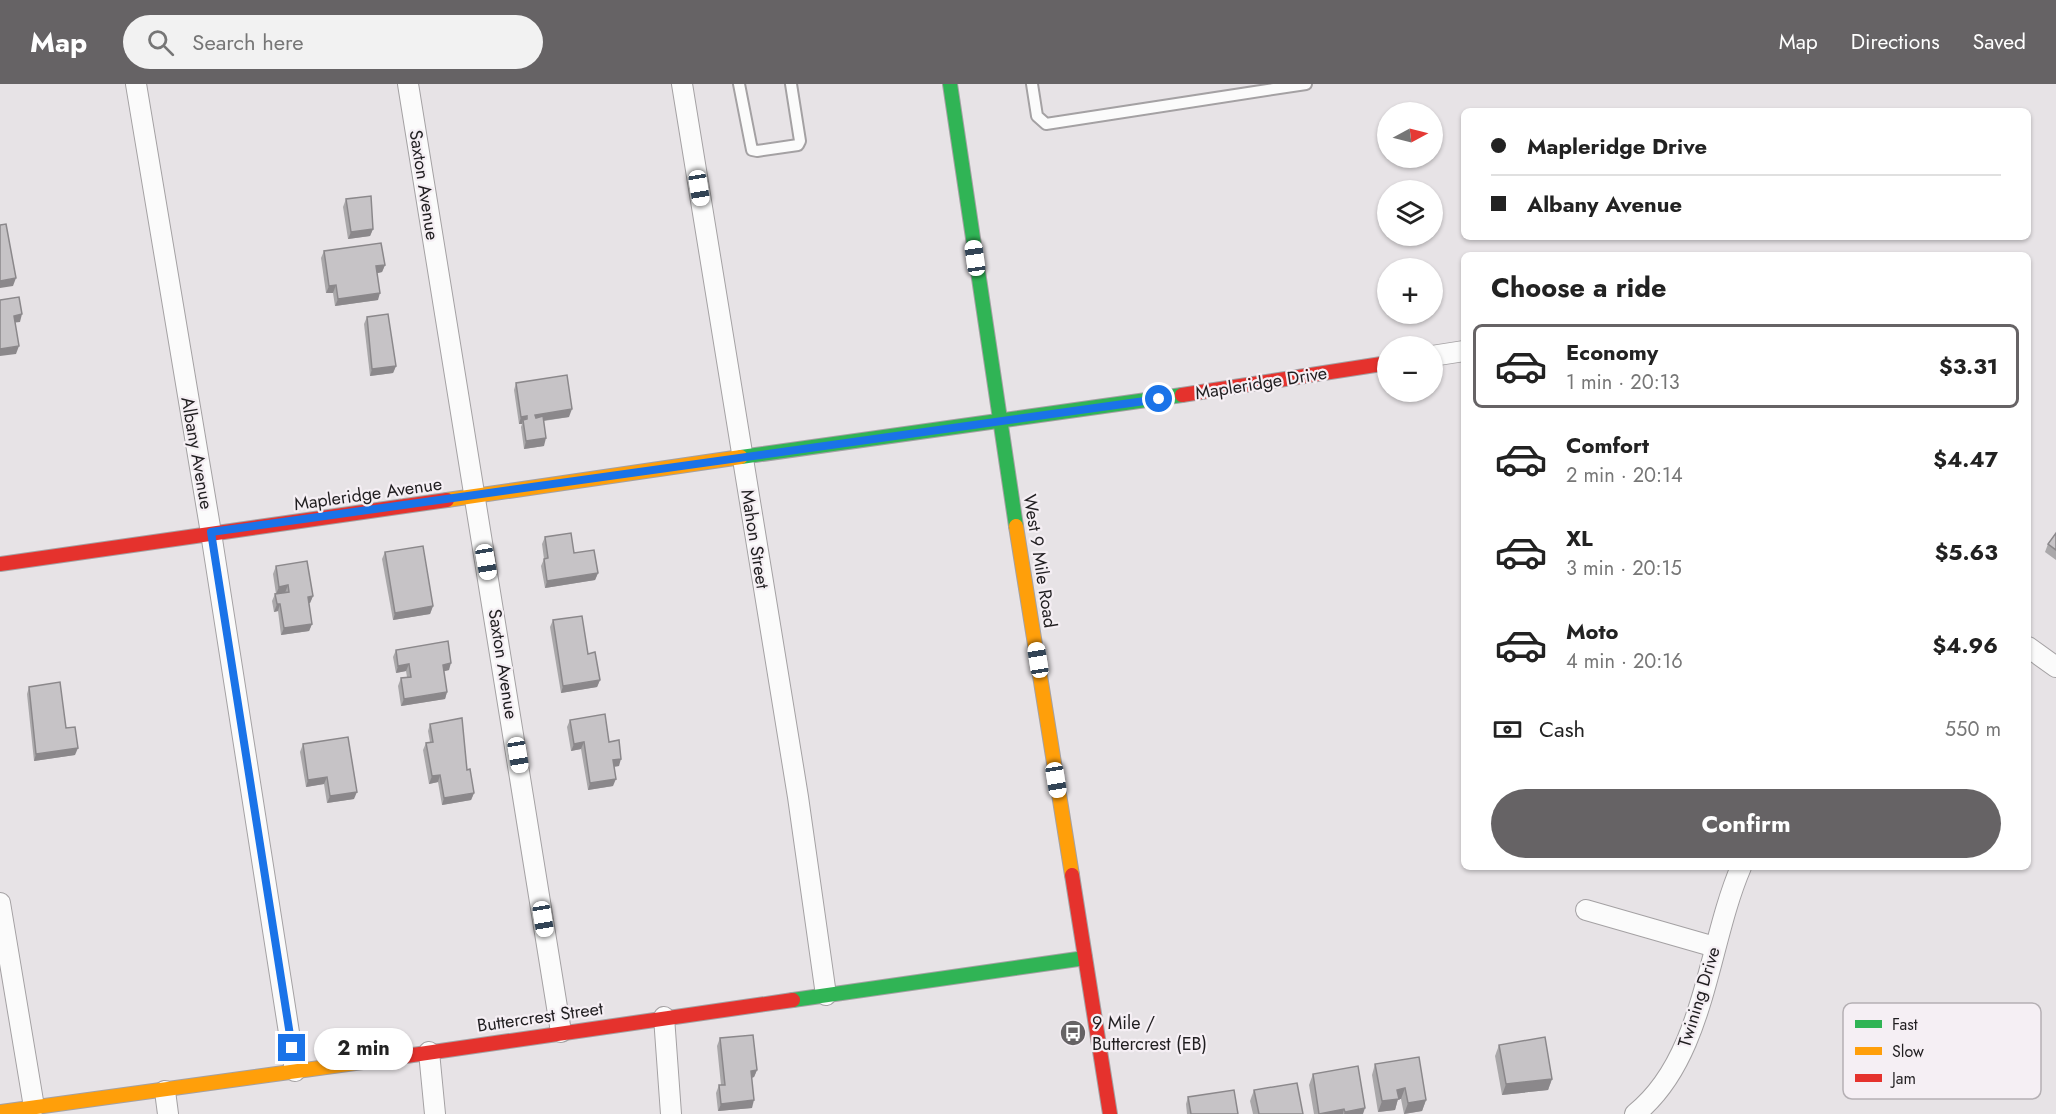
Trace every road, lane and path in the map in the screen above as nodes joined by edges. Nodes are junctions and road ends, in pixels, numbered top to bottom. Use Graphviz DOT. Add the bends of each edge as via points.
graph roads {
  1 [pos="136,84"];
  2 [pos="408,84"];
  3 [pos="682,84"];
  4 [pos="739,84"];
  5 [pos="790,84"];
  6 [pos="951,84"];
  7 [pos="1032,84"];
  8 [pos="1306,84"];
  9 [pos="1461,351"];
  10 [pos="1443,354"];
  11 [pos="1377,365"];
  12 [pos="1000,420"];
  13 [pos="741,457"];
  14 [pos="475,497"];
  15 [pos="211,532"];
  16 [pos="0,564"];
  17 [pos="2031,649"];
  18 [pos="2056,667"];
  19 [pos="1739,870"];
  20 [pos="0,903"];
  21 [pos="1586,910"];
  22 [pos="1714,948"];
  23 [pos="1085,958"];
  24 [pos="826,995"];
  25 [pos="664,1017"];
  26 [pos="561,1032"];
  27 [pos="429,1052"];
  28 [pos="295,1071"];
  29 [pos="165,1090"];
  30 [pos="34,1107"];
  31 [pos="0,1112"];
  32 [pos="168,1114"];
  33 [pos="435,1114"];
  34 [pos="671,1114"];
  35 [pos="1110,1114"];
  36 [pos="1635,1114"];
  1 -- 15 [label="street, Albany Avenue"];
  2 -- 14 [label="street, Saxton Avenue"];
  3 -- 13 [label="street, Mahon Street"];
  4 -- 5 [label="lane" via="752,150 757,151 798,145 800,141"];
  6 -- 12 [label="street, West 9 Mile Road"];
  7 -- 8 [label="lane" via="1037,116 1046,124"];
  9 -- 10 [label="street"];
  11 -- 12 [label="street, Mapleridge Drive"];
  12 -- 13 [label="street, Mapleridge Drive"];
  12 -- 23 [label="street, West 9 Mile Road"];
  13 -- 14 [label="street, Mapleridge Avenue"];
  13 -- 24 [label="street, Mahon Street" via="798,797"];
  14 -- 15 [label="street, Mapleridge Avenue"];
  14 -- 26 [label="street, Saxton Avenue"];
  15 -- 16 [label="street, Mapleridge Avenue"];
  15 -- 28 [label="street, Albany Avenue"];
  17 -- 18 [label="street"];
  19 -- 22 [label="street, Twining Drive"];
  20 -- 30 [label="street"];
  21 -- 22 [label="street"];
  22 -- 36 [label="street, Twining Drive" via="1677,1064 1654,1097"];
  23 -- 24 [label="street, Buttercrest Street"];
  23 -- 35 [label="street, West 9 Mile Road"];
  24 -- 25 [label="street, Buttercrest Street"];
  25 -- 26 [label="street, Buttercrest Street"];
  25 -- 34 [label="street"];
  26 -- 27 [label="street, Buttercrest Street"];
  27 -- 28 [label="street, Buttercrest Street"];
  27 -- 33 [label="street"];
  28 -- 29 [label="street, Buttercrest Street"];
  29 -- 30 [label="street, Buttercrest Street"];
  29 -- 32 [label="street"];
  30 -- 31 [label="street, Buttercrest Street"];
}
